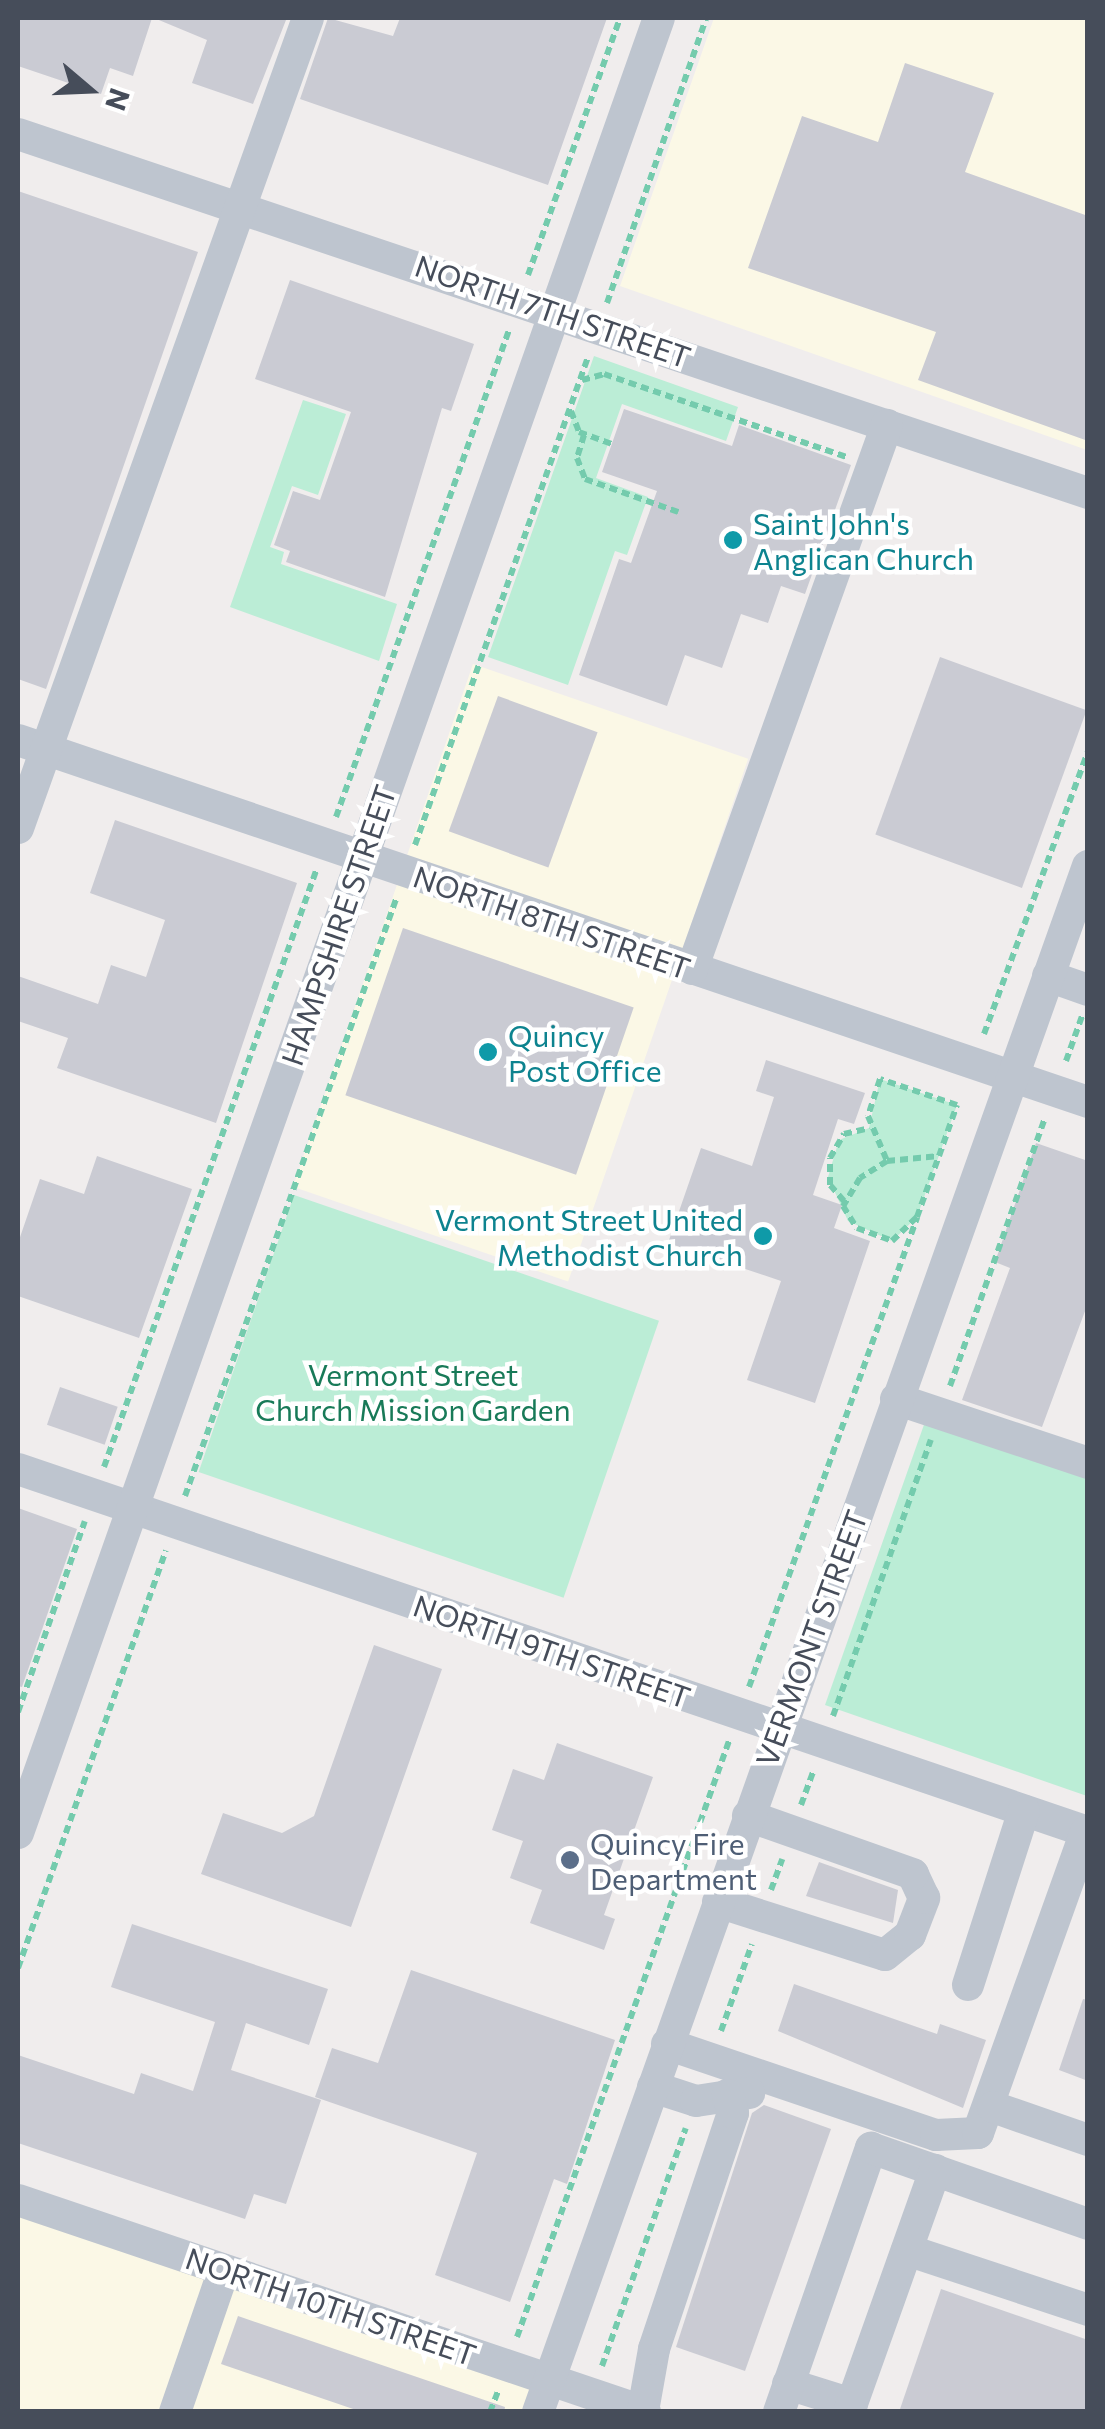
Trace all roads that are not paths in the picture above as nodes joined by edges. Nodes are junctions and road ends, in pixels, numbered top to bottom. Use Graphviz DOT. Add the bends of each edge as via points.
graph roads {
  1 [pos="308,18"];
  2 [pos="659,18"];
  3 [pos="18,134"];
  4 [pos="241,208"];
  5 [pos="555,311"];
  6 [pos="887,425"];
  7 [pos="1088,493"];
  8 [pos="31,745"];
  9 [pos="18,828"];
  10 [pos="362,858"];
  11 [pos="1088,866"];
  12 [pos="692,969"];
  13 [pos="1048,976"];
  14 [pos="1088,990"];
  15 [pos="1012,1077"];
  16 [pos="1088,1102"];
  17 [pos="896,1399"];
  18 [pos="1088,1463"];
  19 [pos="18,1469"];
  20 [pos="132,1508"];
  21 [pos="779,1729"];
  22 [pos="1024,1811"];
  23 [pos="748,1816"];
  24 [pos="1087,1832"];
  25 [pos="18,1833"];
  26 [pos="718,1902"];
  27 [pos="968,1985"];
  28 [pos="668,2044"];
  29 [pos="652,2087"];
  30 [pos="728,2095"];
  31 [pos="993,2107"];
  32 [pos="1088,2140"];
  33 [pos="871,2148"];
  34 [pos="935,2170"];
  35 [pos="18,2200"];
  36 [pos="1088,2224"];
  37 [pos="907,2250"];
  38 [pos="224,2270"];
  39 [pos="1088,2310"];
  40 [pos="549,2379"];
  41 [pos="783,2398"];
  42 [pos="851,2408"];
  43 [pos="644,2411"];
  44 [pos="176,2412"];
  45 [pos="538,2412"];
  1 -- 4 [label="street"];
  2 -- 5 [label="street, HAMPSHIRE STREET"];
  3 -- 4 [label="street, NORTH 7TH STREET"];
  4 -- 5 [label="street, NORTH 7TH STREET"];
  4 -- 8 [label="street"];
  5 -- 6 [label="street, NORTH 7TH STREET"];
  5 -- 10 [label="street, HAMPSHIRE STREET"];
  6 -- 7 [label="street, NORTH 7TH STREET"];
  6 -- 12 [label="street"];
  8 -- 9 [label="street"];
  8 -- 10 [label="street, NORTH 8TH STREET"];
  10 -- 12 [label="street, NORTH 8TH STREET"];
  10 -- 20 [label="street, HAMPSHIRE STREET"];
  11 -- 13 [label="street, VERMONT STREET"];
  12 -- 15 [label="street, NORTH 8TH STREET"];
  13 -- 14 [label="street"];
  13 -- 15 [label="street, VERMONT STREET"];
  15 -- 16 [label="street, NORTH 8TH STREET"];
  15 -- 17 [label="street, VERMONT STREET"];
  17 -- 18 [label="street"];
  17 -- 21 [label="street, VERMONT STREET"];
  19 -- 20 [label="street, NORTH 9TH STREET"];
  20 -- 21 [label="street, NORTH 9TH STREET"];
  20 -- 25 [label="street, HAMPSHIRE STREET"];
  21 -- 22 [label="street, NORTH 9TH STREET"];
  21 -- 23 [label="street, VERMONT STREET"];
  22 -- 24 [label="street, NORTH 9TH STREET"];
  22 -- 27 [label="street"];
  23 -- 26 [label="street, VERMONT STREET"];
  23 -- 26 [label="street" via="913,1874 924,1898 910,1935 885,1955"];
  24 -- 31 [label="street"];
  26 -- 28 [label="street, VERMONT STREET"];
  28 -- 29 [label="street, VERMONT STREET"];
  28 -- 31 [label="street" via="936,2135 978,2133"];
  29 -- 30 [label="street" via="696,2101"];
  29 -- 40 [label="street, VERMONT STREET"];
  30 -- 33 [label="street" via="763,2095 867,2130"];
  30 -- 43 [label="street" via="733,2113 654,2349"];
  31 -- 32 [label="street"];
  33 -- 34 [label="street"];
  33 -- 41 [label="street"];
  34 -- 36 [label="street"];
  34 -- 37 [label="street"];
  35 -- 38 [label="street, NORTH 10TH STREET"];
  37 -- 39 [label="street"];
  37 -- 42 [label="street"];
  38 -- 40 [label="street, NORTH 10TH STREET"];
  38 -- 44 [label="street"];
  40 -- 43 [label="street, NORTH 10TH STREET"];
  40 -- 45 [label="street, VERMONT STREET"];
  41 -- 42 [label="street"];
}
